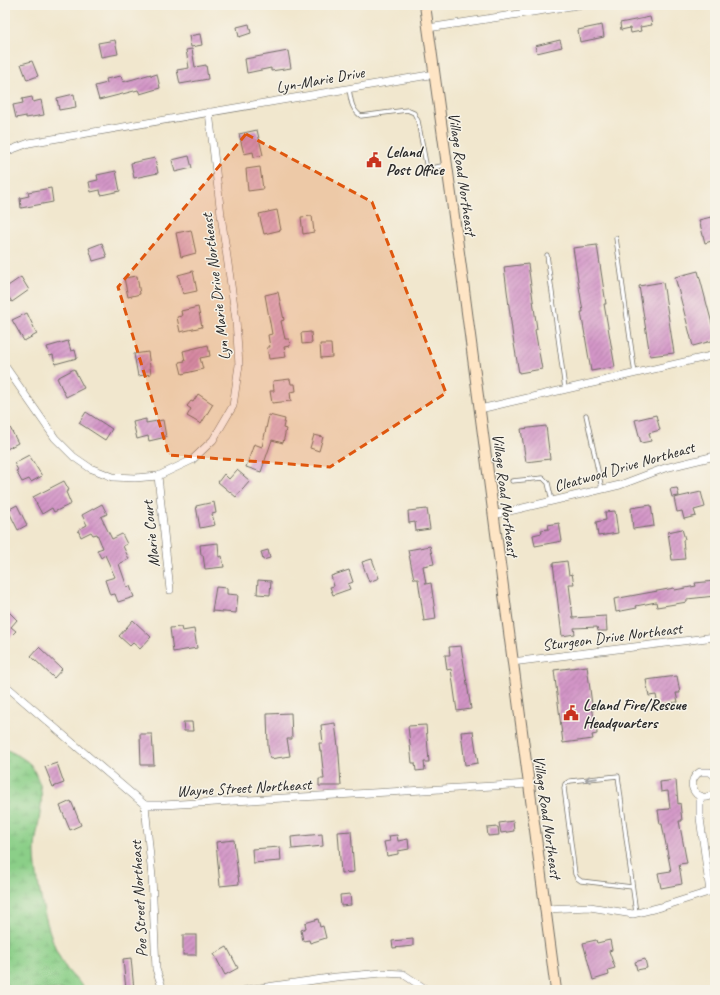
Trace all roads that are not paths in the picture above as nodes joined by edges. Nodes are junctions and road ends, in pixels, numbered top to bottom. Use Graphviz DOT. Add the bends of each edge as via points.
graph roads {
  1 [pos="425,5"];
  2 [pos="578,5"];
  3 [pos="428,28"];
  4 [pos="435,74"];
  5 [pos="349,88"];
  6 [pos="209,112"];
  7 [pos="5,152"];
  8 [pos="446,165"];
  9 [pos="616,238"];
  10 [pos="547,255"];
  11 [pos="715,355"];
  12 [pos="5,366"];
  13 [pos="635,374"];
  14 [pos="565,389"];
  15 [pos="480,409"];
  16 [pos="586,415"];
  17 [pos="715,456"];
  18 [pos="158,476"];
  19 [pos="512,481"];
  20 [pos="602,489"];
  21 [pos="552,501"];
  22 [pos="493,515"];
  23 [pos="170,590"];
  24 [pos="715,638"];
  25 [pos="512,662"];
  26 [pos="5,686"];
  27 [pos="715,776"];
  28 [pos="529,784"];
  29 [pos="715,793"];
  30 [pos="700,796"];
  31 [pos="145,805"];
  32 [pos="632,887"];
  33 [pos="712,891"];
  34 [pos="546,909"];
  35 [pos="636,913"];
  36 [pos="163,990"];
  37 [pos="246,990"];
  38 [pos="427,990"];
  39 [pos="556,990"];
  1 -- 3 [label="main road, Village Road Northeast"];
  2 -- 3 [label="street"];
  3 -- 4 [label="main road, Village Road Northeast"];
  4 -- 5 [label="street, Lyn-Marie Drive"];
  4 -- 8 [label="main road, Village Road Northeast"];
  5 -- 6 [label="street, Lyn-Marie Drive"];
  5 -- 8 [label="lane" via="355,112 361,116 407,110 414,113 418,121 427,169"];
  6 -- 7 [label="street" via="29,143"];
  6 -- 18 [label="street, Lyn Marie Drive Northeast" via="236,320 239,365 237,385 233,406 213,440 192,460"];
  8 -- 15 [label="main road, Village Road Northeast"];
  9 -- 13 [label="lane"];
  10 -- 14 [label="lane"];
  11 -- 13 [label="street"];
  12 -- 18 [label="street, Lyn Marie Drive Northeast" via="55,438 74,457 90,468 113,477"];
  13 -- 14 [label="street"];
  14 -- 15 [label="street"];
  15 -- 22 [label="main road, Village Road Northeast"];
  16 -- 20 [label="lane"];
  17 -- 20 [label="street, Cleatwood Drive Northeast" via="665,468"];
  18 -- 23 [label="street, Marie Court"];
  19 -- 21 [label="lane" via="543,478 548,483"];
  20 -- 21 [label="street, Cleatwood Drive Northeast"];
  21 -- 22 [label="street, Cleatwood Drive Northeast"];
  22 -- 25 [label="main road, Village Road Northeast"];
  24 -- 25 [label="street, Sturgeon Drive Northeast"];
  25 -- 28 [label="main road, Village Road Northeast"];
  26 -- 31 [label="street"];
  27 -- 30 [label="street" via="704,771 696,774 693,788"];
  28 -- 31 [label="street, Wayne Street Northeast"];
  28 -- 34 [label="main road, Village Road Northeast"];
  29 -- 30 [label="street" via="708,798"];
  30 -- 33 [label="street" via="700,818"];
  31 -- 36 [label="street, Poe Street Northeast" via="152,877 156,969"];
  32 -- 32 [label="lane, one-way" via="618,776 570,781 565,784 577,878 581,881"];
  32 -- 35 [label="lane"];
  33 -- 35 [label="street"];
  34 -- 35 [label="street" via="590,907"];
  34 -- 39 [label="main road, Village Road Northeast"];
  37 -- 38 [label="street" via="384,973 403,974"];
}
